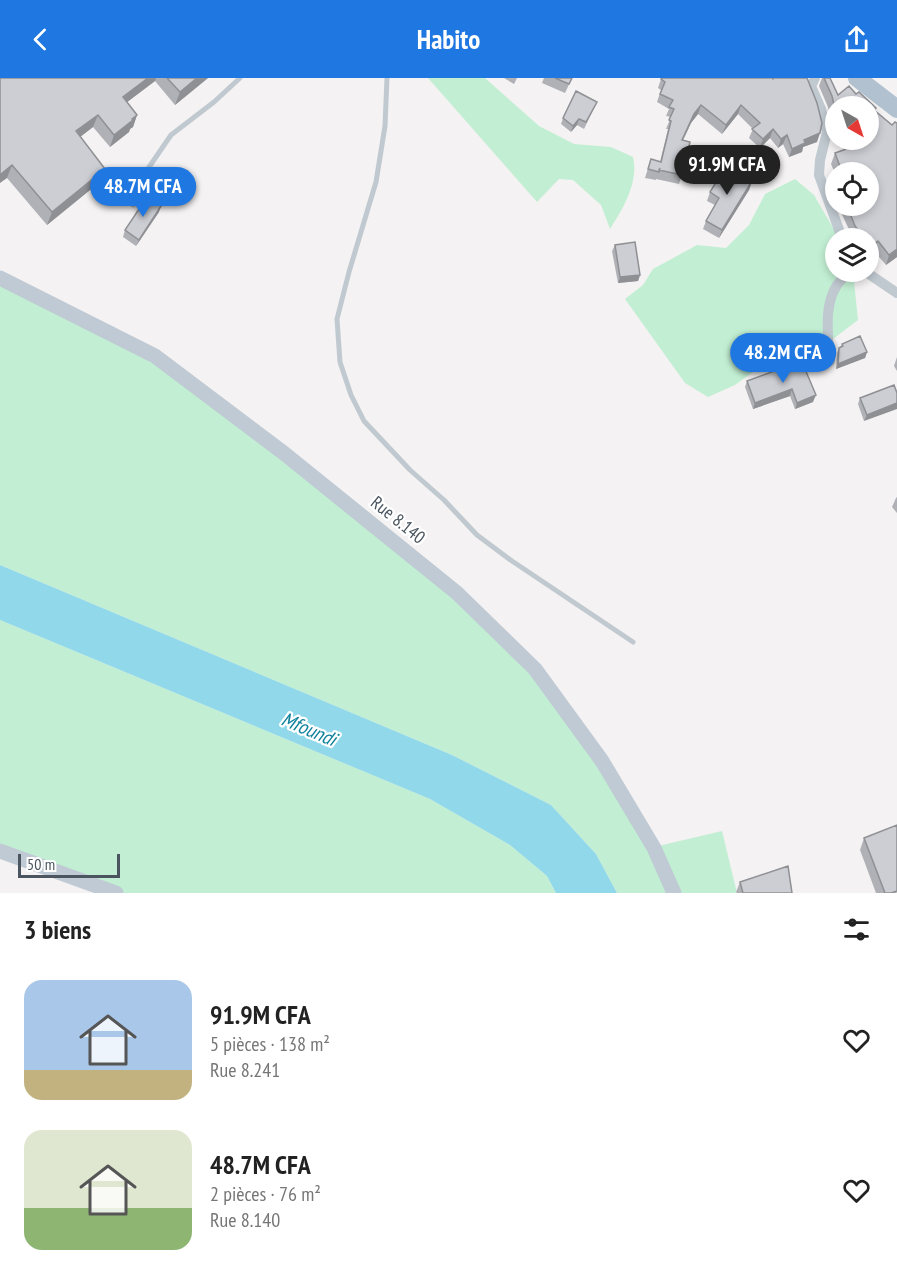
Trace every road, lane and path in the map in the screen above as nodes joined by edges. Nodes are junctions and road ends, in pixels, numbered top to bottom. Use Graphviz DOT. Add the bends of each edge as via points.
graph roads {
  1 [pos="240,78"];
  2 [pos="387,78"];
  3 [pos="815,78"];
  4 [pos="857,78"];
  5 [pos="897,109"];
  6 [pos="133,205"];
  7 [pos="838,228"];
  8 [pos="0,278"];
  9 [pos="879,281"];
  10 [pos="840,282"];
  11 [pos="897,293"];
  12 [pos="830,361"];
  13 [pos="633,642"];
  14 [pos="0,851"];
  15 [pos="116,893"];
  16 [pos="674,893"];
  1 -- 6 [label="lane" via="171,135 145,173"];
  2 -- 13 [label="lane" via="385,126 376,182 337,318 340,362 351,395 364,421 477,535"];
  3 -- 7 [label="street" via="811,86 827,132 819,175"];
  4 -- 5 [label="main road"];
  8 -- 16 [label="main road, Rue 8.140" via="155,356 285,454 457,593 535,669 602,761 654,848"];
  9 -- 11 [label="street"];
  10 -- 12 [label="street" via="832,295 828,324"];
  14 -- 15 [label="main road"];
}
